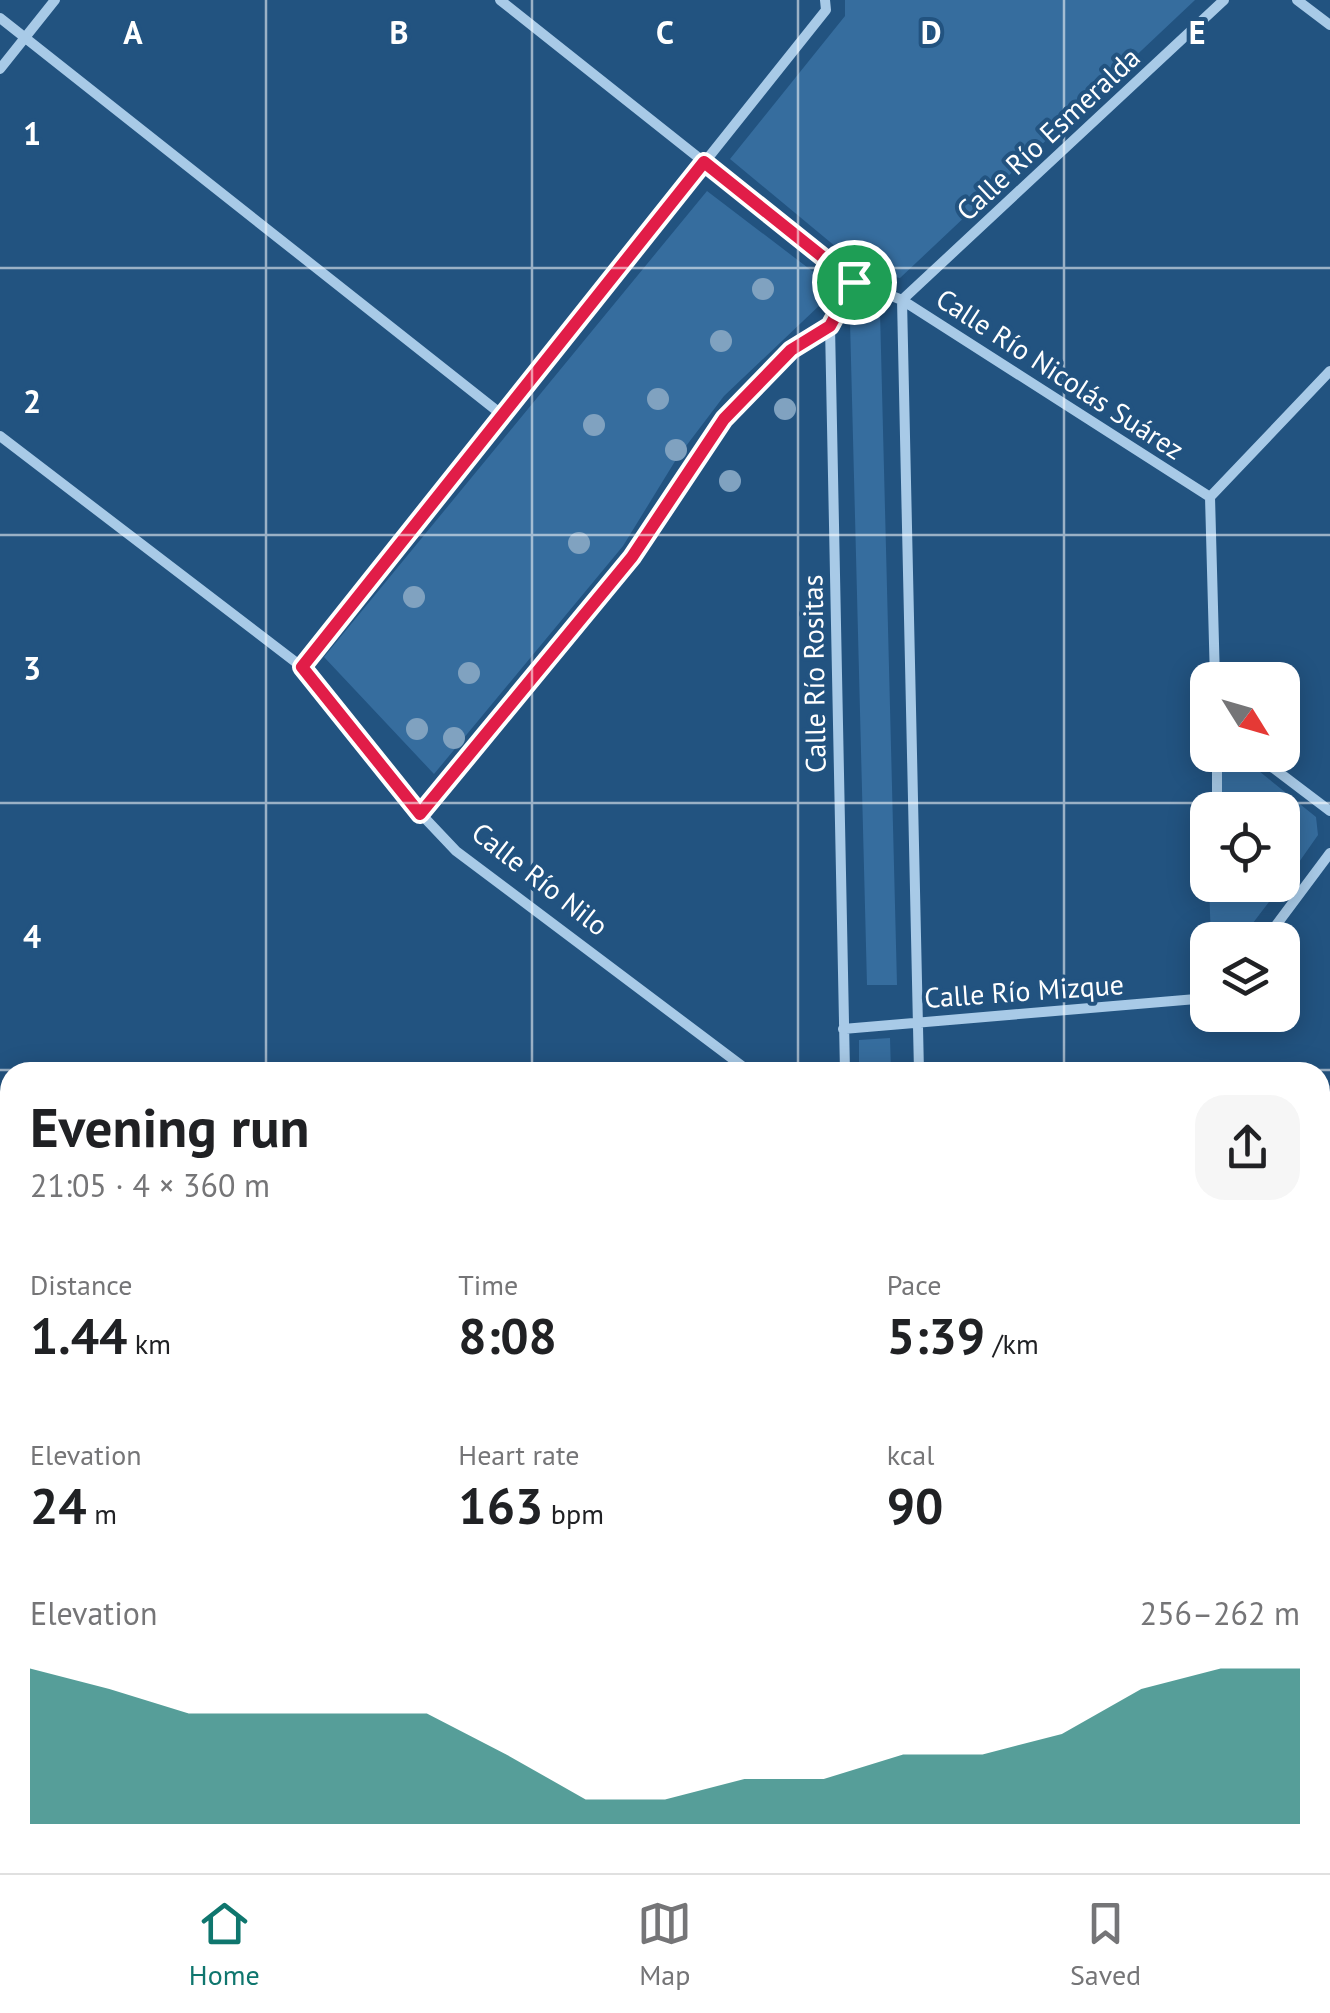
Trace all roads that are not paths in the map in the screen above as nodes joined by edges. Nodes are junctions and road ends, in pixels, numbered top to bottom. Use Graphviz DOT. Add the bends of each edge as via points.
graph roads {
  1 [pos="55,0"];
  2 [pos="500,0"];
  3 [pos="825,0"];
  4 [pos="1224,0"];
  5 [pos="1297,0"];
  6 [pos="0,18"];
  7 [pos="1330,25"];
  8 [pos="25,38"];
  9 [pos="0,69"];
  10 [pos="704,162"];
  11 [pos="854,282"];
  12 [pos="902,300"];
  13 [pos="830,326"];
  14 [pos="1330,371"];
  15 [pos="500,414"];
  16 [pos="0,436"];
  17 [pos="1210,497"];
  18 [pos="1215,662"];
  19 [pos="302,667"];
  20 [pos="1279,772"];
  21 [pos="1330,810"];
  22 [pos="420,814"];
  23 [pos="1330,853"];
  24 [pos="1278,922"];
  25 [pos="1190,999"];
  26 [pos="918,1022"];
  27 [pos="843,1028"];
  28 [pos="737,1062"];
  29 [pos="845,1062"];
  30 [pos="919,1062"];
  1 -- 8 [label="street"];
  2 -- 10 [label="street, Calle Río Nicolás Suárez"];
  3 -- 10 [label="street" via="826,10"];
  4 -- 12 [label="street, Calle Río Esmeralda"];
  5 -- 7 [label="street"];
  6 -- 8 [label="street"];
  8 -- 9 [label="street"];
  8 -- 15 [label="street"];
  10 -- 11 [label="street, Calle Río Nicolás Suárez"];
  10 -- 15 [label="street"];
  11 -- 12 [label="street, Calle Río Nicolás Suárez"];
  11 -- 13 [label="street, Calle Río Rositas"];
  12 -- 17 [label="street, Calle Río Nicolás Suárez"];
  12 -- 26 [label="street"];
  13 -- 22 [label="street" via="791,350 724,419 632,557"];
  13 -- 27 [label="street, Calle Río Rositas"];
  14 -- 17 [label="street"];
  15 -- 19 [label="street"];
  16 -- 19 [label="street, Calle Río Nilo"];
  17 -- 18 [label="street"];
  19 -- 22 [label="street, Calle Río Nilo"];
  20 -- 21 [label="street"];
  22 -- 28 [label="street, Calle Río Nilo" via="456,851"];
  23 -- 24 [label="street"];
  25 -- 26 [label="street, Calle Río Mizque"];
  26 -- 27 [label="street, Calle Río Mizque"];
  26 -- 30 [label="street"];
  27 -- 29 [label="street, Calle Río Rositas"];
}
